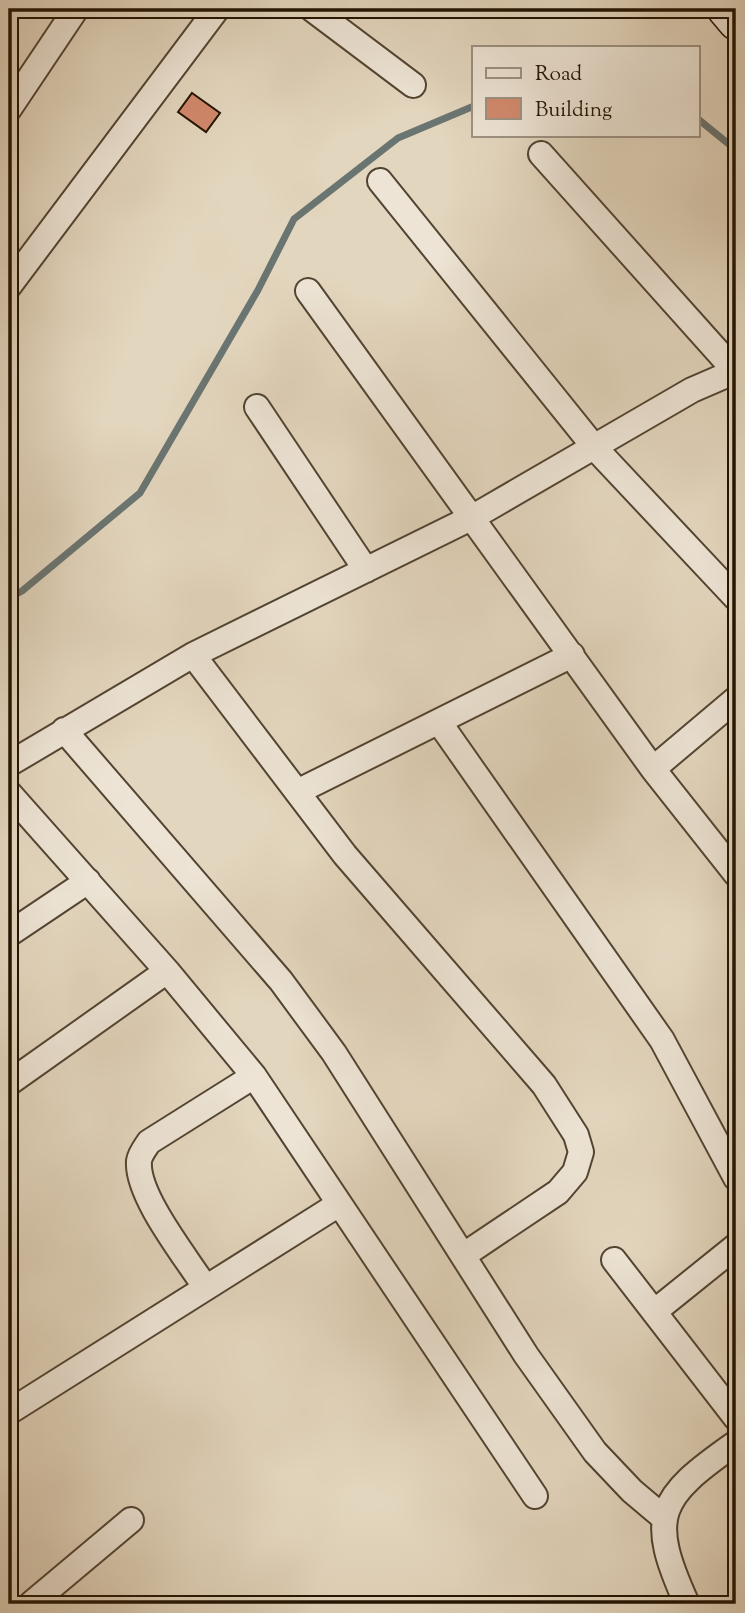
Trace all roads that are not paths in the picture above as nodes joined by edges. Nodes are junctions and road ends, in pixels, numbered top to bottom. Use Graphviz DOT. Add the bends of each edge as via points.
graph roads {
  1 [pos="76,9"];
  2 [pos="218,9"];
  3 [pos="312,9"];
  4 [pos="725,9"];
  5 [pos="736,22"];
  6 [pos="413,85"];
  7 [pos="9,108"];
  8 [pos="541,154"];
  9 [pos="380,181"];
  10 [pos="9,286"];
  11 [pos="308,291"];
  12 [pos="736,371"];
  13 [pos="257,407"];
  14 [pos="595,448"];
  15 [pos="472,517"];
  16 [pos="366,570"];
  17 [pos="736,598"];
  18 [pos="193,655"];
  19 [pos="572,655"];
  20 [pos="736,699"];
  21 [pos="439,722"];
  22 [pos="64,730"];
  23 [pos="9,764"];
  24 [pos="653,769"];
  25 [pos="297,792"];
  26 [pos="9,793"];
  27 [pos="736,874"];
  28 [pos="88,881"];
  29 [pos="9,934"];
  30 [pos="167,971"];
  31 [pos="254,1076"];
  32 [pos="9,1083"];
  33 [pos="736,1178"];
  34 [pos="339,1204"];
  35 [pos="736,1246"];
  36 [pos="464,1255"];
  37 [pos="614,1260"];
  38 [pos="205,1287"];
  39 [pos="654,1312"];
  40 [pos="9,1412"];
  41 [pos="736,1418"];
  42 [pos="736,1443"];
  43 [pos="535,1496"];
  44 [pos="664,1518"];
  45 [pos="131,1520"];
  46 [pos="31,1604"];
  47 [pos="687,1604"];
  1 -- 7 [label="street"];
  2 -- 10 [label="street"];
  3 -- 6 [label="street"];
  4 -- 5 [label="street"];
  8 -- 12 [label="street"];
  9 -- 14 [label="street"];
  11 -- 15 [label="street"];
  12 -- 14 [label="street" via="691,390"];
  13 -- 16 [label="street"];
  14 -- 15 [label="street"];
  14 -- 17 [label="street"];
  15 -- 16 [label="street"];
  15 -- 19 [label="street"];
  16 -- 18 [label="street"];
  18 -- 22 [label="street"];
  18 -- 25 [label="street"];
  19 -- 21 [label="street"];
  19 -- 24 [label="street"];
  20 -- 24 [label="street"];
  21 -- 25 [label="street"];
  21 -- 33 [label="street" via="662,1040"];
  22 -- 23 [label="street"];
  22 -- 36 [label="street" via="281,981 334,1053"];
  24 -- 27 [label="street"];
  25 -- 36 [label="street" via="345,855 544,1085 576,1135 580,1152 575,1172 558,1192"];
  26 -- 28 [label="street"];
  28 -- 29 [label="street"];
  28 -- 30 [label="street"];
  30 -- 31 [label="street"];
  30 -- 32 [label="street"];
  31 -- 34 [label="street"];
  31 -- 38 [label="street" via="149,1142 139,1158 140,1177 155,1209"];
  34 -- 38 [label="street"];
  34 -- 43 [label="street"];
  35 -- 39 [label="street"];
  36 -- 44 [label="street" via="594,1452"];
  37 -- 39 [label="street"];
  38 -- 40 [label="street"];
  39 -- 41 [label="street"];
  42 -- 44 [label="street" via="691,1477"];
  44 -- 47 [label="street" via="664,1544"];
  45 -- 46 [label="street"];
}
